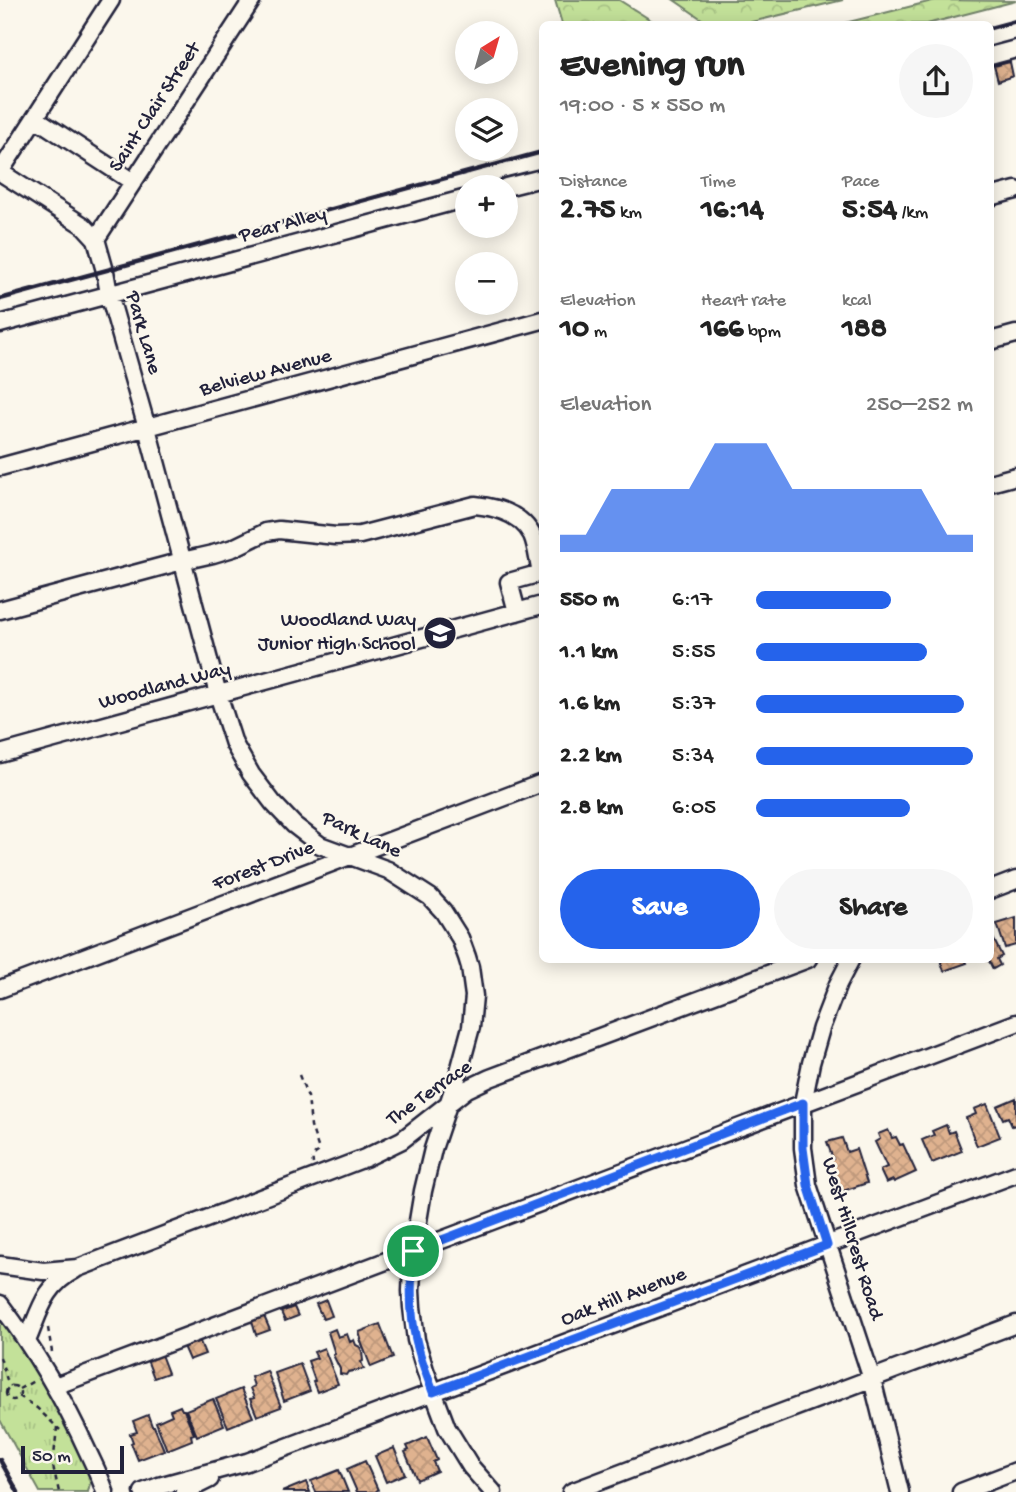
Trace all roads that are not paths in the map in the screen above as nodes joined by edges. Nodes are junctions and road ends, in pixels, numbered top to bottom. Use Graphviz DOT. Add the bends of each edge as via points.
graph roads {
  1 [pos="111,0"];
  2 [pos="252,0"];
  3 [pos="1016,48"];
  4 [pos="994,54"];
  5 [pos="35,118"];
  6 [pos="0,172"];
  7 [pos="539,179"];
  8 [pos="133,182"];
  9 [pos="518,184"];
  10 [pos="1016,190"];
  11 [pos="994,196"];
  12 [pos="455,201"];
  13 [pos="96,239"];
  14 [pos="109,294"];
  15 [pos="539,321"];
  16 [pos="0,324"];
  17 [pos="1016,334"];
  18 [pos="994,340"];
  19 [pos="147,428"];
  20 [pos="0,467"];
  21 [pos="1016,476"];
  22 [pos="994,482"];
  23 [pos="182,561"];
  24 [pos="539,564"];
  25 [pos="539,574"];
  26 [pos="539,606"];
  27 [pos="0,610"];
  28 [pos="517,612"];
  29 [pos="218,694"];
  30 [pos="0,754"];
  31 [pos="539,784"];
  32 [pos="350,856"];
  33 [pos="1016,880"];
  34 [pos="994,888"];
  35 [pos="797,963"];
  36 [pos="849,963"];
  37 [pos="0,989"];
  38 [pos="1016,1023"];
  39 [pos="803,1103"];
  40 [pos="447,1104"];
  41 [pos="1016,1174"];
  42 [pos="827,1245"];
  43 [pos="413,1251"];
  44 [pos="0,1265"];
  45 [pos="78,1268"];
  46 [pos="0,1304"];
  47 [pos="1016,1324"];
  48 [pos="27,1341"];
  49 [pos="872,1378"];
  50 [pos="55,1386"];
  51 [pos="433,1392"];
  52 [pos="247,1462"];
  53 [pos="1016,1471"];
  54 [pos="105,1492"];
  55 [pos="144,1492"];
  56 [pos="184,1492"];
  57 [pos="493,1492"];
  58 [pos="572,1492"];
  59 [pos="900,1492"];
  60 [pos="961,1492"];
  1 -- 5 [label="street"];
  2 -- 8 [label="street, Saint Clair Street"];
  3 -- 4 [label="street"];
  5 -- 6 [label="street"];
  5 -- 8 [label="street"];
  6 -- 13 [label="street" via="84,226"];
  7 -- 9 [label="street"];
  8 -- 13 [label="street, Saint Clair Street"];
  10 -- 11 [label="street"];
  12 -- 14 [label="street, Pear Alley"];
  13 -- 14 [label="street, Park Lane"];
  14 -- 16 [label="street, Pear Alley"];
  14 -- 19 [label="street, Park Lane"];
  15 -- 19 [label="street, Belview Avenue"];
  17 -- 18 [label="street"];
  19 -- 20 [label="street, Belview Avenue"];
  19 -- 23 [label="street, Park Lane"];
  21 -- 22 [label="street"];
  23 -- 24 [label="street" via="233,548 266,532 360,535 475,505 507,512 525,525"];
  23 -- 27 [label="street"];
  23 -- 29 [label="street, Park Lane"];
  25 -- 28 [label="street" via="509,582"];
  26 -- 28 [label="street, Woodland Way"];
  28 -- 29 [label="street, Woodland Way"];
  29 -- 30 [label="street, Woodland Way"];
  29 -- 32 [label="street, Park Lane" via="234,744 273,803 320,845"];
  31 -- 32 [label="street, Forest Drive"];
  32 -- 37 [label="street, Forest Drive"];
  32 -- 40 [label="street, Park Lane" via="388,870 430,897 460,938 474,996 465,1052"];
  33 -- 34 [label="street"];
  35 -- 40 [label="street, The Terrace" via="490,1078"];
  36 -- 39 [label="street, West Hillcrest Road" via="821,1028"];
  38 -- 39 [label="street"];
  39 -- 42 [label="street, West Hillcrest Road" via="808,1185"];
  39 -- 43 [label="street"];
  40 -- 43 [label="street, Park Lane" via="423,1191"];
  40 -- 45 [label="street, The Terrace" via="402,1140 365,1158"];
  41 -- 42 [label="street, Oak Hill Avenue"];
  42 -- 49 [label="street, West Hillcrest Road"];
  42 -- 51 [label="street, Oak Hill Avenue"];
  43 -- 50 [label="street"];
  43 -- 51 [label="street, Park Lane" via="413,1323"];
  44 -- 45 [label="street, The Terrace" via="43,1271"];
  45 -- 48 [label="street, The Terrace" via="48,1292"];
  46 -- 48 [label="street"];
  47 -- 49 [label="street"];
  48 -- 50 [label="street"];
  49 -- 58 [label="street"];
  49 -- 59 [label="street, West Hillcrest Road"];
  50 -- 54 [label="street"];
  51 -- 52 [label="street, Oak Hill Avenue"];
  51 -- 57 [label="street, Park Lane" via="454,1442"];
  52 -- 55 [label="street, Oak Hill Avenue"];
  52 -- 56 [label="street, Oak Hill Avenue"];
  53 -- 60 [label="street"];
}
